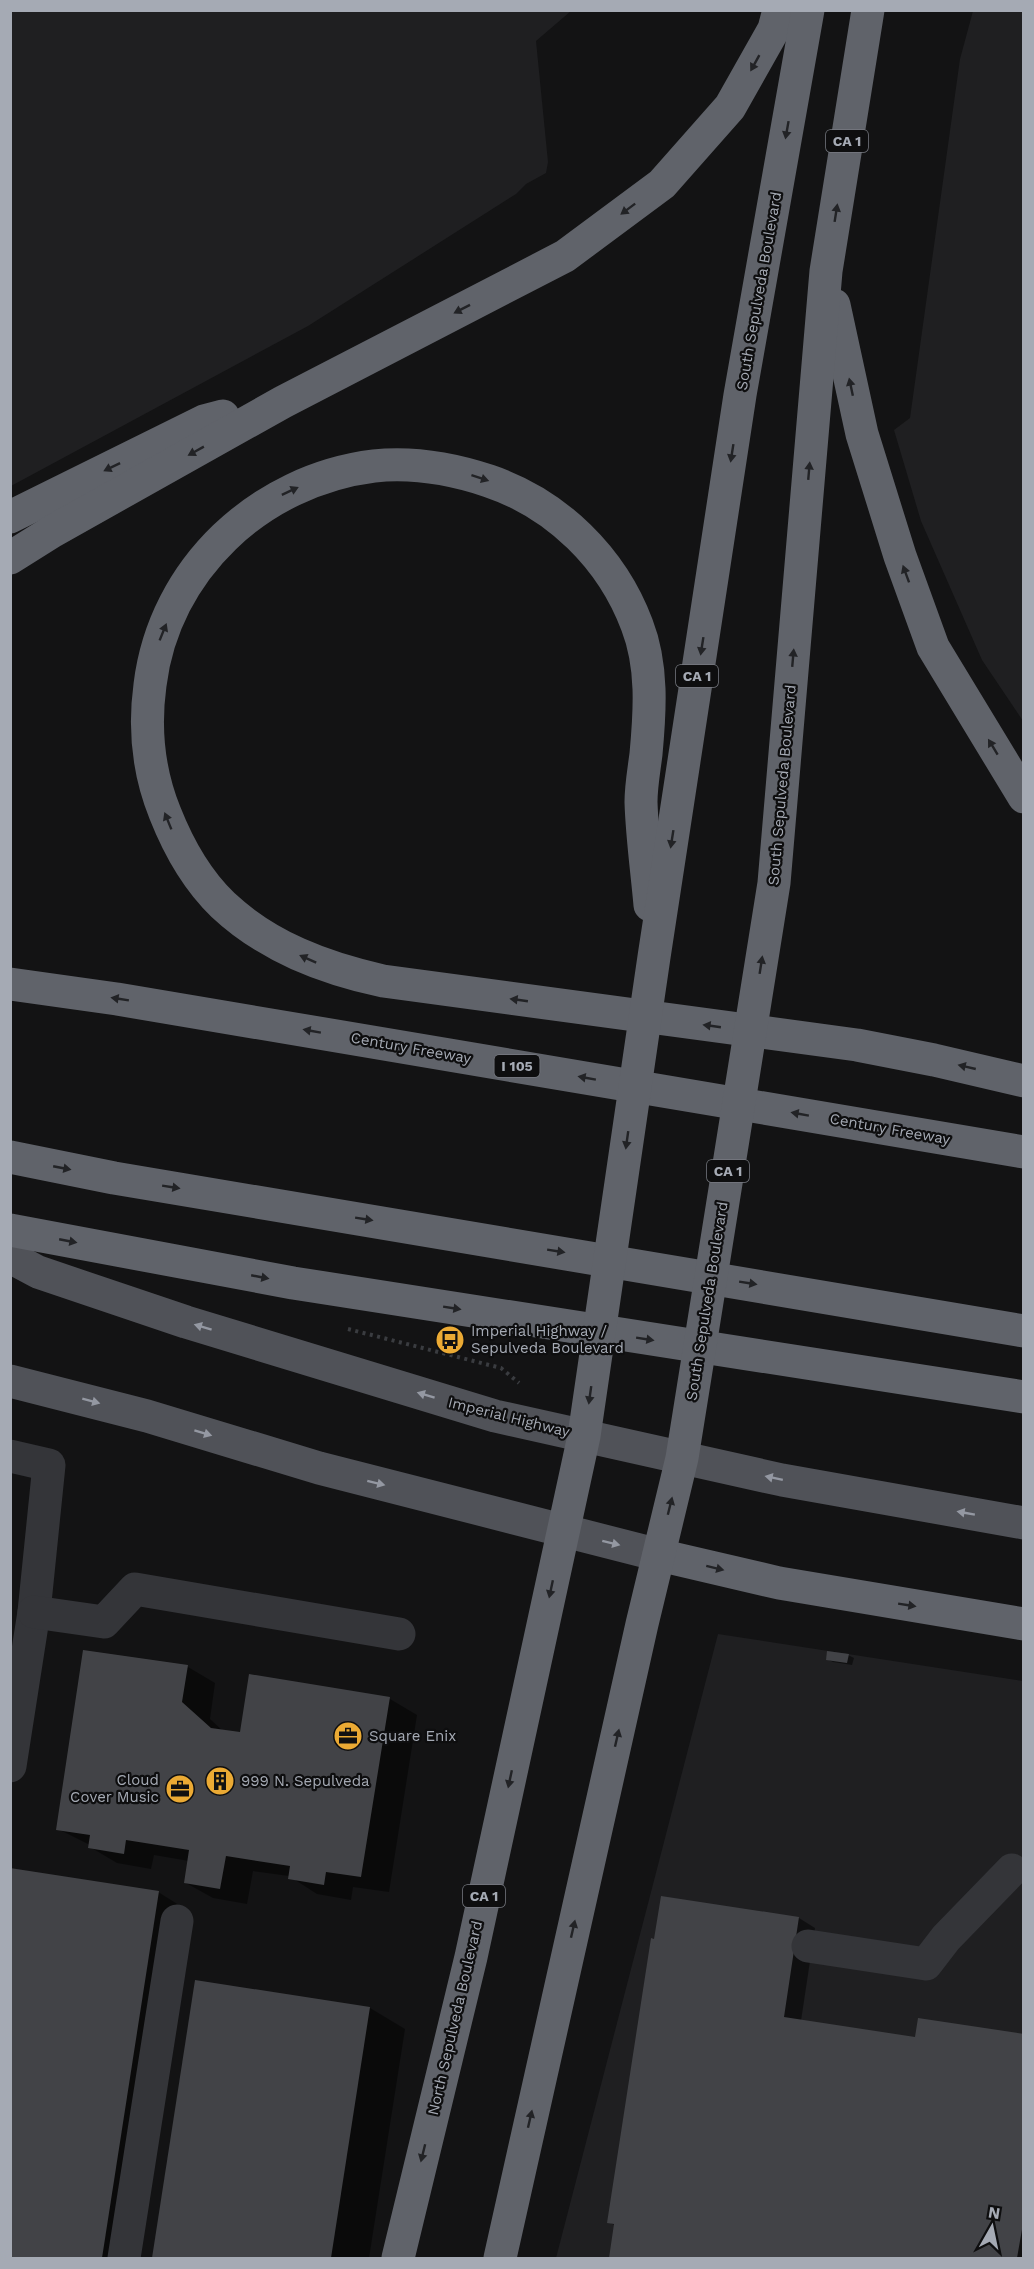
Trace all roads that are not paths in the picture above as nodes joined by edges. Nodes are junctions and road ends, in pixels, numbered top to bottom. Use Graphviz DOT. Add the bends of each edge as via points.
graph roads {
  1 [pos="779,10"];
  2 [pos="808,10"];
  3 [pos="868,10"];
  4 [pos="826,271"];
  5 [pos="284,402"];
  6 [pos="10,517"];
  7 [pos="10,558"];
  8 [pos="1023,797"];
  9 [pos="654,957"];
  10 [pos="10,984"];
  11 [pos="1023,1081"];
  12 [pos="1023,1152"];
  13 [pos="10,1157"];
  14 [pos="10,1230"];
  15 [pos="10,1257"];
  16 [pos="1023,1331"];
  17 [pos="10,1381"];
  18 [pos="1023,1397"];
  19 [pos="584,1436"];
  20 [pos="10,1456"];
  21 [pos="682,1458"];
  22 [pos="1023,1523"];
  23 [pos="564,1531"];
  24 [pos="658,1554"];
  25 [pos="34,1612"];
  26 [pos="1023,1624"];
  27 [pos="399,1634"];
  28 [pos="10,1766"];
  29 [pos="1012,1870"];
  30 [pos="177,1921"];
  31 [pos="808,1946"];
  32 [pos="124,2259"];
  33 [pos="398,2259"];
  34 [pos="500,2259"];
  1 -- 5 [label="highway, one-way" via="774,30 730,108 662,184 565,256"];
  2 -- 9 [label="highway, South Sepulveda Boulevard / CA 1, one-way" via="740,395"];
  4 -- 3 [label="highway, South Sepulveda Boulevard / CA 1, one-way"];
  8 -- 4 [label="highway, one-way" via="933,647 862,434"];
  21 -- 4 [label="highway, South Sepulveda Boulevard / CA 1, one-way" via="774,883"];
  5 -- 6 [label="highway, one-way" via="204,421"];
  5 -- 7 [label="highway, one-way"];
  11 -- 9 [label="highway, one-way" via="858,1045 353,975 305,958 257,932 223,905 176,839 151,771 147,729 157,647 176,600 223,537 252,513 291,490 336,474 376,466 423,466 501,485 555,515 583,540 625,596 646,654 650,689 641,800"];
  9 -- 19 [label="highway, South Sepulveda Boulevard / CA 1, one-way"];
  12 -- 10 [label="highway, Century Freeway / I 105, one-way"];
  13 -- 16 [label="highway, one-way" via="114,1178"];
  14 -- 18 [label="highway, one-way" via="293,1283"];
  19 -- 15 [label="main road, Imperial Highway, one-way" via="495,1416 186,1322 38,1272"];
  17 -- 23 [label="main road, one-way" via="147,1416 319,1468"];
  19 -- 21 [label="main road, Imperial Highway"];
  19 -- 23 [label="highway, South Sepulveda Boulevard / CA 1"];
  20 -- 25 [label="street" via="50,1465"];
  22 -- 21 [label="main road, Imperial Highway, one-way"];
  24 -- 21 [label="highway, South Sepulveda Boulevard / CA 1, one-way"];
  23 -- 24 [label="main road, one-way"];
  23 -- 33 [label="highway, North Sepulveda Boulevard / CA 1, one-way" via="471,1957"];
  24 -- 26 [label="highway, one-way" via="779,1584"];
  34 -- 24 [label="highway, CA 1, one-way"];
  25 -- 27 [label="street" via="104,1622 135,1589"];
  25 -- 28 [label="street"];
  29 -- 31 [label="street" via="926,1964"];
  30 -- 32 [label="street"];
}
